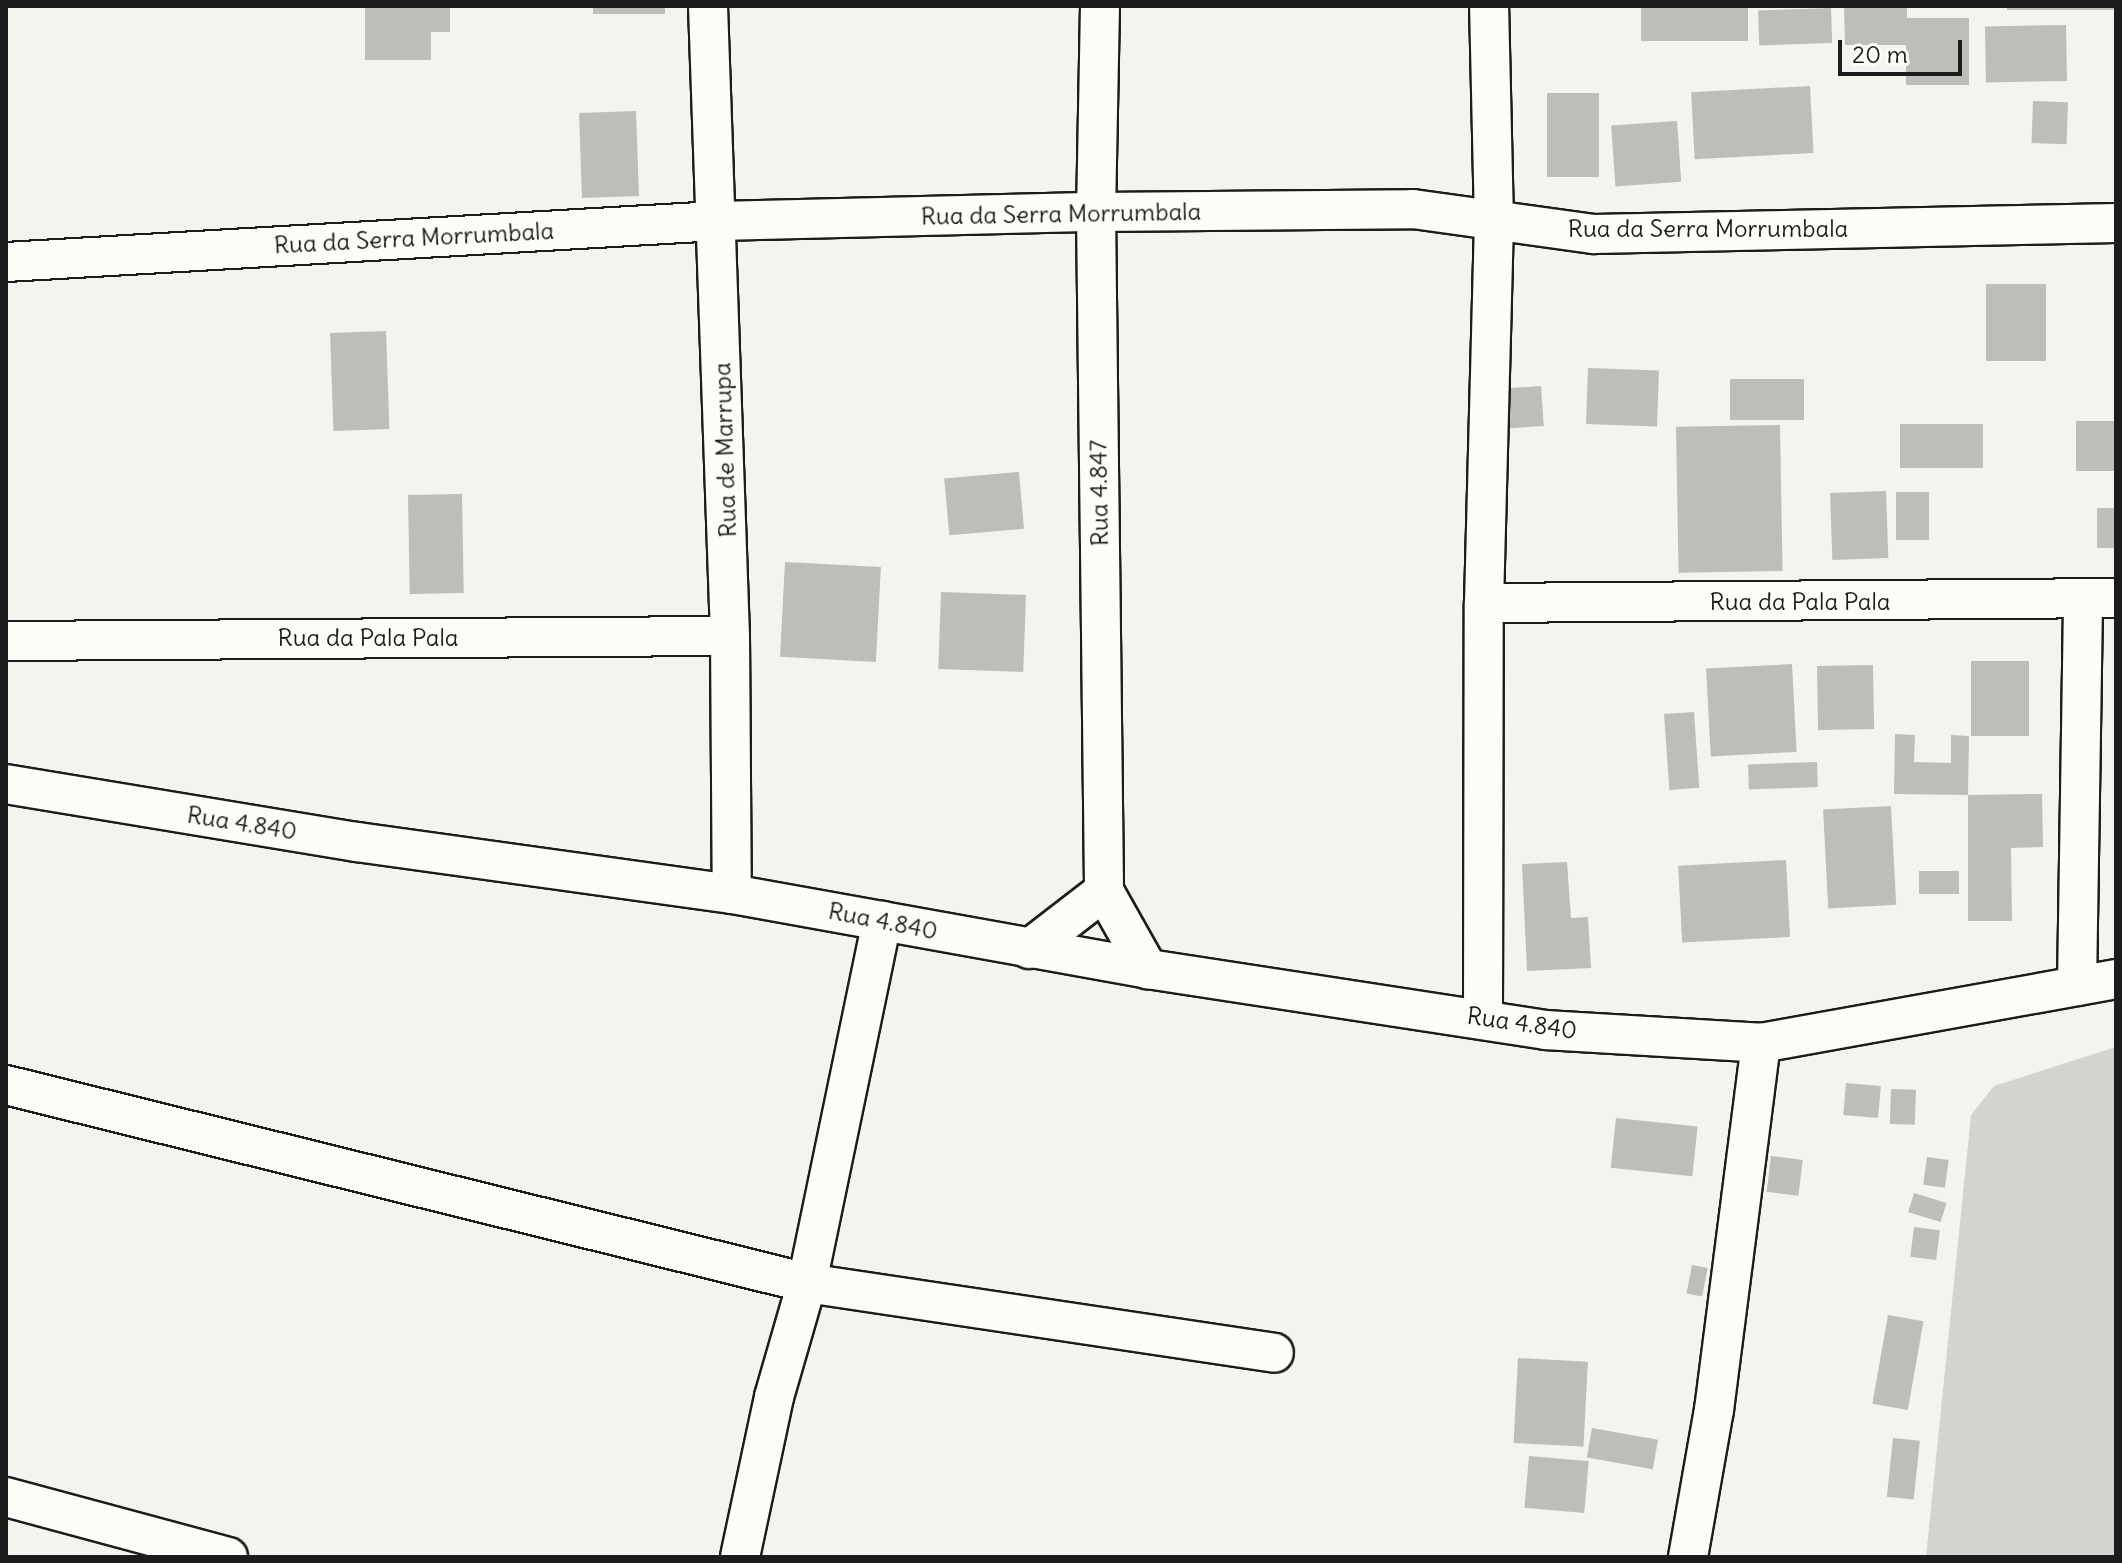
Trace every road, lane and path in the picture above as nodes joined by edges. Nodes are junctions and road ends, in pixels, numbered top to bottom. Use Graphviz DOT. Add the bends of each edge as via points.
graph roads {
  1 [pos="708,6"];
  2 [pos="1100,6"];
  3 [pos="1489,6"];
  4 [pos="1096,212"];
  5 [pos="718,221"];
  6 [pos="1494,223"];
  7 [pos="2116,223"];
  8 [pos="6,262"];
  9 [pos="2100,599"];
  10 [pos="1484,603"];
  11 [pos="730,636"];
  12 [pos="6,641"];
  13 [pos="6,784"];
  14 [pos="1104,891"];
  15 [pos="732,894"];
  16 [pos="882,921"];
  17 [pos="1029,949"];
  18 [pos="1148,969"];
  19 [pos="2116,979"];
  20 [pos="2077,986"];
  21 [pos="1483,1018"];
  22 [pos="1761,1043"];
  23 [pos="6,1085"];
  24 [pos="807,1283"];
  25 [pos="1274,1353"];
  26 [pos="6,1497"];
  27 [pos="228,1557"];
  28 [pos="740,1557"];
  29 [pos="1688,1557"];
  1 -- 5 [label="street, Rua de Marrupa"];
  2 -- 4 [label="street, Rua 4.847"];
  3 -- 6 [label="street"];
  4 -- 5 [label="street, Rua da Serra Morrumbala"];
  4 -- 6 [label="street, Rua da Serra Morrumbala" via="1413,209"];
  4 -- 14 [label="street, Rua 4.847"];
  5 -- 8 [label="street, Rua da Serra Morrumbala"];
  5 -- 11 [label="street, Rua de Marrupa"];
  6 -- 7 [label="street, Rua da Serra Morrumbala" via="1594,234"];
  6 -- 10 [label="street"];
  9 -- 10 [label="street, Rua da Pala Pala"];
  9 -- 20 [label="street"];
  10 -- 21 [label="street"];
  11 -- 12 [label="street, Rua da Pala Pala"];
  11 -- 15 [label="street, Rua de Marrupa"];
  13 -- 15 [label="street, Rua 4.840" via="357,842"];
  14 -- 17 [label="street"];
  14 -- 18 [label="street, Rua 4.847"];
  15 -- 16 [label="street, Rua 4.840"];
  16 -- 17 [label="street, Rua 4.840"];
  16 -- 24 [label="street"];
  17 -- 18 [label="street, Rua 4.840"];
  18 -- 21 [label="street, Rua 4.840"];
  19 -- 20 [label="street, Rua 4.840"];
  20 -- 22 [label="street, Rua 4.840"];
  21 -- 22 [label="street, Rua 4.840" via="1545,1030"];
  22 -- 29 [label="street" via="1714,1410"];
  23 -- 24 [label="street"];
  24 -- 25 [label="street"];
  24 -- 28 [label="street" via="774,1397"];
  26 -- 27 [label="street"];
}
